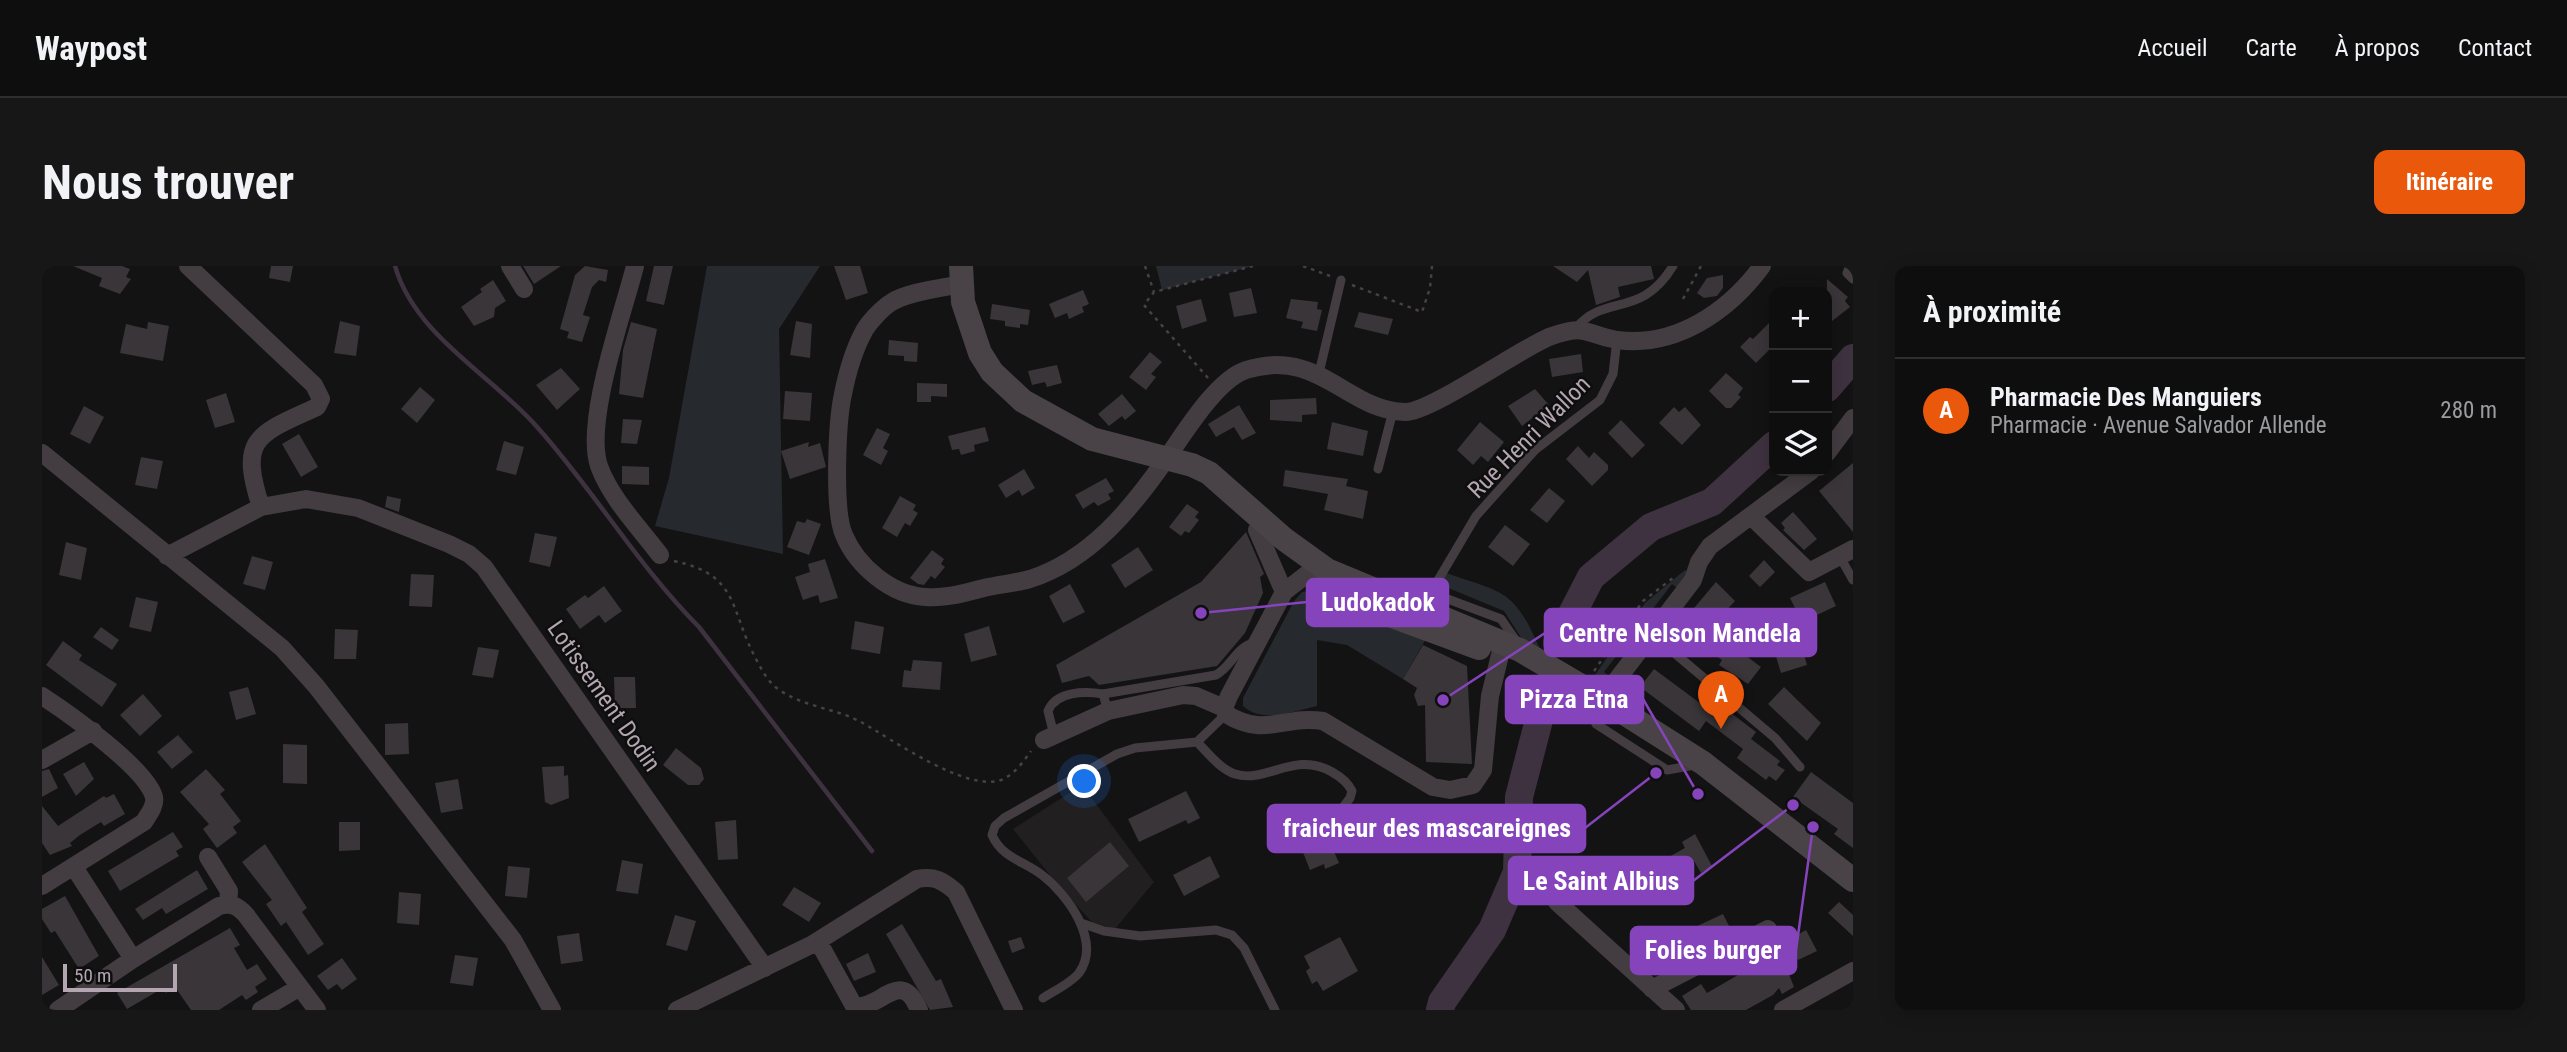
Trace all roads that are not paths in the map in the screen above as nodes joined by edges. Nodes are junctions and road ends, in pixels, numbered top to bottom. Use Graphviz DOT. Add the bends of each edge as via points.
graph roads {
  1 [pos="188,266"];
  2 [pos="510,266"];
  3 [pos="635,266"];
  4 [pos="1673,266"];
  5 [pos="1762,266"];
  6 [pos="1850,266"];
  7 [pos="961,275"];
  8 [pos="1853,279"];
  9 [pos="1341,280"];
  10 [pos="524,289"];
  11 [pos="1576,328"];
  12 [pos="1617,340"];
  13 [pos="1319,373"];
  14 [pos="1393,411"];
  15 [pos="1853,418"];
  16 [pos="1832,446"];
  17 [pos="42,453"];
  18 [pos="1167,458"];
  19 [pos="1378,469"];
  20 [pos="1804,476"];
  21 [pos="1243,503"];
  22 [pos="261,507"];
  23 [pos="1751,516"];
  24 [pos="1257,530"];
  25 [pos="1846,552"];
  26 [pos="660,555"];
  27 [pos="167,556"];
  28 [pos="1317,572"];
  29 [pos="1853,580"];
  30 [pos="1284,592"];
  31 [pos="1431,592"];
  32 [pos="1388,597"];
  33 [pos="1653,635"];
  34 [pos="1257,643"];
  35 [pos="1510,653"];
  36 [pos="1583,687"];
  37 [pos="42,696"];
  38 [pos="1106,703"];
  39 [pos="1221,716"];
  40 [pos="93,731"];
  41 [pos="1049,737"];
  42 [pos="1200,740"];
  43 [pos="42,760"];
  44 [pos="1800,767"];
  45 [pos="1328,827"];
  46 [pos="208,858"];
  47 [pos="74,867"];
  48 [pos="1853,880"];
  49 [pos="42,886"];
  50 [pos="1557,902"];
  51 [pos="228,904"];
  52 [pos="1081,923"];
  53 [pos="1768,929"];
  54 [pos="818,941"];
  55 [pos="133,958"];
  56 [pos="765,968"];
  57 [pos="1853,971"];
  58 [pos="300,987"];
  59 [pos="1653,989"];
  60 [pos="1044,998"];
  61 [pos="58,1010"];
  62 [pos="261,1010"];
  63 [pos="317,1010"];
  64 [pos="552,1010"];
  65 [pos="677,1010"];
  66 [pos="919,1010"];
  67 [pos="1014,1010"];
  68 [pos="1275,1010"];
  69 [pos="1676,1010"];
  70 [pos="1783,1010"];
  1 -- 22 [label="street" via="314,385 321,398 317,407 264,432 253,448 250,473"];
  2 -- 10 [label="street"];
  3 -- 26 [label="street" via="595,438 599,465 611,490"];
  4 -- 11 [label="lane" via="1643,299 1586,316"];
  5 -- 12 [label="street" via="1717,314 1678,334"];
  6 -- 8 [label="lane" via="1847,273"];
  7 -- 18 [label="main road" via="969,324 980,353 1008,390 1093,439"];
  7 -- 18 [label="street" via="892,302 864,330 843,395 838,498 843,534 864,567 885,583 921,597 951,597 1030,579 1099,540"];
  9 -- 13 [label="lane"];
  11 -- 12 [label="street"];
  11 -- 14 [label="street" via="1545,339 1409,413"];
  12 -- 31 [label="lane, Rue Henri Wallon" via="1614,374 1600,400 1535,450 1476,516"];
  13 -- 14 [label="street" via="1374,408"];
  13 -- 18 [label="street" via="1264,365 1240,372 1191,418"];
  14 -- 19 [label="lane"];
  15 -- 16 [label="street"];
  17 -- 27 [label="street"];
  18 -- 21 [label="main road" via="1209,473"];
  20 -- 23 [label="street"];
  21 -- 24 [label="main road"];
  21 -- 28 [label="main road"];
  22 -- 27 [label="street, Lotissement Dodin"];
  22 -- 56 [label="street, Lotissement Dodin" via="306,499 358,508 449,544 484,567"];
  23 -- 25 [label="street" via="1809,572"];
  23 -- 33 [label="street" via="1710,546 1693,580"];
  24 -- 28 [label="main road"];
  24 -- 30 [label="street"];
  25 -- 29 [label="lane"];
  27 -- 64 [label="street" via="282,649 316,686 513,940"];
  28 -- 30 [label="street"];
  28 -- 32 [label="main road"];
  28 -- 35 [label="main road" via="1366,606"];
  30 -- 34 [label="street"];
  31 -- 32 [label="lane" via="1413,586"];
  31 -- 35 [label="lane" via="1501,619"];
  32 -- 35 [label="main road" via="1449,618"];
  33 -- 36 [label="street"];
  33 -- 44 [label="lane" via="1775,738"];
  34 -- 38 [label="lane" via="1242,648 1226,669 1216,674"];
  34 -- 39 [label="street"];
  35 -- 36 [label="main road"];
  35 -- 39 [label="street" via="1490,696 1483,770 1473,785 1462,788 1433,787 1323,721 1257,727"];
  36 -- 48 [label="main road" via="1703,763"];
  37 -- 40 [label="street"];
  38 -- 39 [label="street" via="1196,696"];
  38 -- 41 [label="street"];
  38 -- 41 [label="lane" via="1079,692 1053,702 1048,711"];
  39 -- 42 [label="lane"];
  40 -- 43 [label="street"];
  40 -- 47 [label="street" via="137,774 154,797 153,807 144,822"];
  42 -- 45 [label="lane" via="1234,774 1310,764 1338,775 1352,791"];
  42 -- 52 [label="lane" via="1117,754 995,826 996,845 1047,880"];
  46 -- 51 [label="street" via="229,891"];
  47 -- 49 [label="street"];
  47 -- 55 [label="street"];
  50 -- 59 [label="street"];
  51 -- 55 [label="street"];
  51 -- 58 [label="street" via="238,906"];
  52 -- 60 [label="lane" via="1086,953 1080,971"];
  52 -- 68 [label="lane" via="1140,936 1216,930 1232,935 1244,948"];
  53 -- 59 [label="street"];
  54 -- 56 [label="street"];
  54 -- 66 [label="street" via="854,1006 863,1008 896,990 914,996"];
  54 -- 67 [label="street" via="917,879 932,877 956,892"];
  55 -- 61 [label="street"];
  56 -- 65 [label="street"];
  57 -- 70 [label="street"];
  58 -- 62 [label="street"];
  58 -- 63 [label="street"];
  59 -- 69 [label="street"];
}
